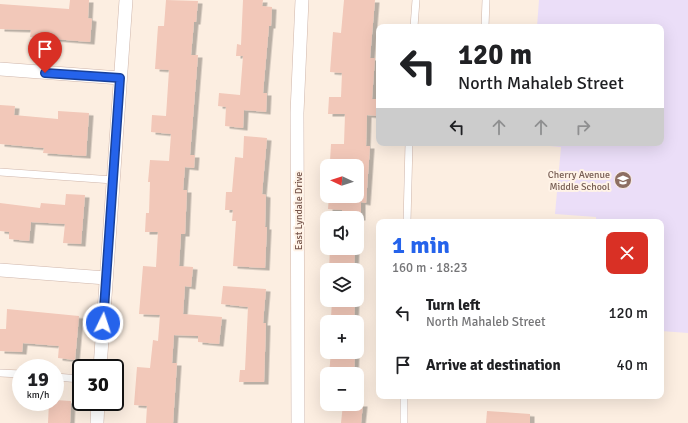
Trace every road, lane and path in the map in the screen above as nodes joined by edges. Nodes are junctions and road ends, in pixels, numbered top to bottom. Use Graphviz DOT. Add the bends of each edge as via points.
graph roads {
  1 [pos="126,0"];
  2 [pos="302,0"];
  3 [pos="416,0"];
  4 [pos="486,0"];
  5 [pos="414,24"];
  6 [pos="485,24"];
  7 [pos="0,70"];
  8 [pos="120,78"];
  9 [pos="409,146"];
  10 [pos="0,172"];
  11 [pos="113,180"];
  12 [pos="407,219"];
  13 [pos="0,270"];
  14 [pos="106,278"];
  15 [pos="101,359"];
  16 [pos="0,373"];
  17 [pos="12,374"];
  18 [pos="404,399"];
  19 [pos="98,411"];
  20 [pos="97,423"];
  21 [pos="298,423"];
  22 [pos="404,423"];
  1 -- 8 [label="street"];
  2 -- 21 [label="street, East Lyndale Drive" via="297,113"];
  3 -- 5 [label="lane"];
  4 -- 6 [label="lane"];
  7 -- 8 [label="street"];
  8 -- 11 [label="street"];
  9 -- 12 [label="lane"];
  10 -- 11 [label="lane"];
  11 -- 14 [label="street"];
  13 -- 14 [label="street"];
  14 -- 15 [label="street"];
  16 -- 17 [label="lane"];
  18 -- 22 [label="lane"];
  19 -- 20 [label="street"];
}
